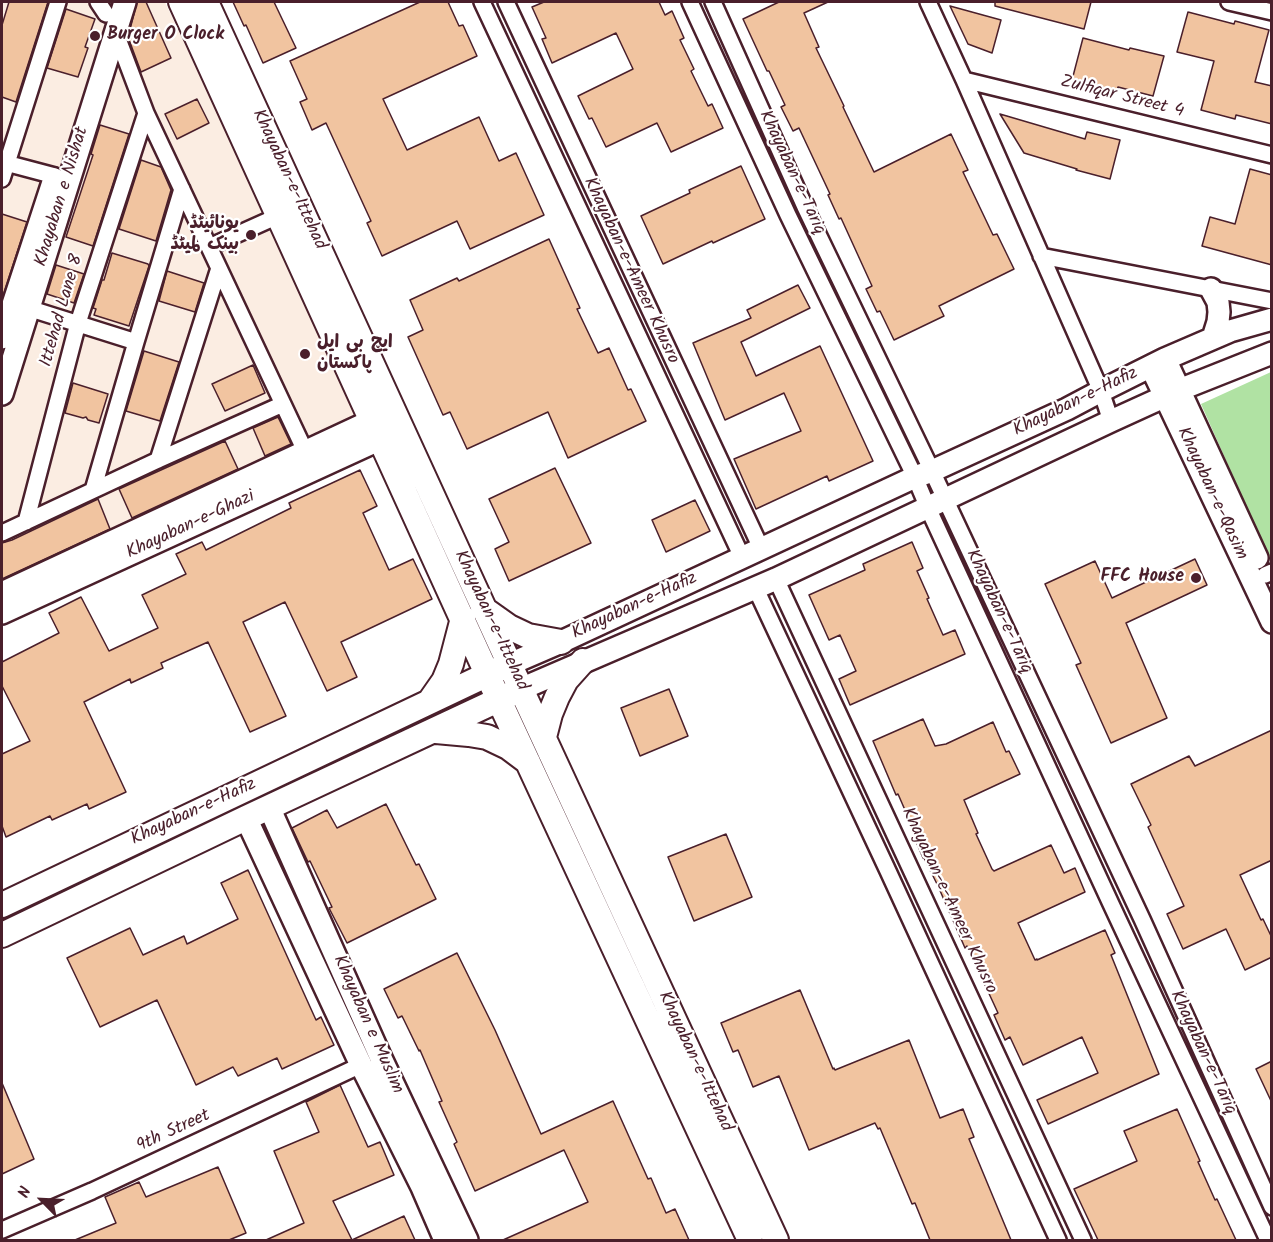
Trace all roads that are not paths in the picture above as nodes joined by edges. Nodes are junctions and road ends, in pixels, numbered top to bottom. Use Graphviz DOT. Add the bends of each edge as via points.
graph roads {
  1 [pos="57,2"];
  2 [pos="124,2"];
  3 [pos="181,2"];
  4 [pos="482,2"];
  5 [pos="506,2"];
  6 [pos="690,2"];
  7 [pos="713,2"];
  8 [pos="928,2"];
  9 [pos="1229,2"];
  10 [pos="210,5"];
  11 [pos="107,12"];
  12 [pos="1272,12"];
  13 [pos="964,80"];
  14 [pos="146,113"];
  15 [pos="1272,154"];
  16 [pos="4,163"];
  17 [pos="55,176"];
  18 [pos="2,179"];
  19 [pos="182,189"];
  20 [pos="804,207"];
  21 [pos="603,210"];
  22 [pos="788,215"];
  23 [pos="278,216"];
  24 [pos="584,219"];
  25 [pos="820,239"];
  26 [pos="209,247"];
  27 [pos="805,249"];
  28 [pos="1041,256"];
  29 [pos="219,268"];
  30 [pos="1211,289"];
  31 [pos="1272,301"];
  32 [pos="28,308"];
  33 [pos="1272,319"];
  34 [pos="78,323"];
  35 [pos="2,338"];
  36 [pos="1214,338"];
  37 [pos="136,342"];
  38 [pos="1272,353"];
  39 [pos="1158,363"];
  40 [pos="1101,391"];
  41 [pos="2,393"];
  42 [pos="1172,394"];
  43 [pos="283,404"];
  44 [pos="1111,421"];
  45 [pos="377,430"];
  46 [pos="306,453"];
  47 [pos="158,460"];
  48 [pos="924,474"];
  49 [pos="93,490"];
  50 [pos="936,504"];
  51 [pos="26,522"];
  52 [pos="2,533"];
  53 [pos="752,553"];
  54 [pos="776,579"];
  55 [pos="1269,579"];
  56 [pos="755,587"];
  57 [pos="2,593"];
  58 [pos="2,613"];
  59 [pos="474,614"];
  60 [pos="1272,622"];
  61 [pos="561,642"];
  62 [pos="583,661"];
  63 [pos="510,664"];
  64 [pos="488,674"];
  65 [pos="521,689"];
  66 [pos="500,700"];
  67 [pos="430,701"];
  68 [pos="432,731"];
  69 [pos="544,737"];
  70 [pos="528,762"];
  71 [pos="269,807"];
  72 [pos="246,818"];
  73 [pos="1129,894"];
  74 [pos="1111,904"];
  75 [pos="2,905"];
  76 [pos="1142,920"];
  77 [pos="1124,933"];
  78 [pos="2,935"];
  79 [pos="361,1065"];
  80 [pos="1046,1159"];
  81 [pos="1026,1170"];
  82 [pos="430,1183"];
  83 [pos="1058,1186"];
  84 [pos="1038,1196"];
  85 [pos="1272,1207"];
  86 [pos="2,1230"];
  87 [pos="445,1240"];
  88 [pos="467,1240"];
  89 [pos="750,1240"];
  90 [pos="776,1240"];
  91 [pos="1058,1240"];
  92 [pos="1083,1240"];
  93 [pos="1268,1240"];
  1 -- 16 [label="street"];
  2 -- 11 [label="street, Khayaban e Nishat"];
  3 -- 23 [label="main road, Khayaban-e-Ittehad"];
  4 -- 24 [label="street, Khayaban-e-Ameer Khusro"];
  5 -- 21 [label="street, Khayaban-e-Ameer Khusro"];
  6 -- 22 [label="street, Khayaban-e-Tariq"];
  7 -- 20 [label="street, Khayaban-e-Tariq"];
  8 -- 13 [label="street"];
  9 -- 12 [label="street"];
  10 -- 59 [label="main road, Khayaban-e-Ittehad"];
  11 -- 14 [label="street"];
  11 -- 17 [label="street, Khayaban e Nishat"];
  11 -- 32 [label="street, Khayaban e Nishat"];
  13 -- 15 [label="street, Zulfiqar Street 4"];
  13 -- 28 [label="street"];
  14 -- 19 [label="street"];
  14 -- 34 [label="street, Ittehad Lane 8"];
  16 -- 17 [label="street"];
  16 -- 18 [label="street"];
  17 -- 35 [label="street, Khayaban e Nishat"];
  19 -- 26 [label="street"];
  19 -- 37 [label="street"];
  20 -- 22 [label="street" via="799,216"];
  20 -- 25 [label="street, Khayaban-e-Tariq"];
  21 -- 24 [label="street"];
  21 -- 53 [label="street, Khayaban-e-Ameer Khusro"];
  22 -- 27 [label="street, Khayaban-e-Tariq"];
  23 -- 26 [label="street"];
  23 -- 45 [label="main road, Khayaban-e-Ittehad"];
  24 -- 53 [label="street, Khayaban-e-Ameer Khusro"];
  25 -- 27 [label="street" via="808,238"];
  25 -- 48 [label="street, Khayaban-e-Tariq"];
  26 -- 29 [label="street"];
  27 -- 48 [label="street, Khayaban-e-Tariq"];
  28 -- 30 [label="street"];
  28 -- 40 [label="street"];
  29 -- 43 [label="street"];
  29 -- 47 [label="street"];
  30 -- 31 [label="street"];
  30 -- 36 [label="street" via="1219,312"];
  32 -- 34 [label="street"];
  32 -- 41 [label="street, Khayaban e Nishat"];
  33 -- 36 [label="street, Khayaban-e-Hafiz"];
  34 -- 37 [label="street"];
  34 -- 51 [label="street, Ittehad Lane 8"];
  36 -- 39 [label="street, Khayaban-e-Hafiz"];
  37 -- 49 [label="street"];
  38 -- 42 [label="street, Khayaban-e-Hafiz"];
  39 -- 40 [label="street, Khayaban-e-Hafiz"];
  39 -- 42 [label="street, Khayaban-e-Qasim"];
  40 -- 44 [label="street"];
  40 -- 48 [label="street, Khayaban-e-Hafiz"];
  42 -- 44 [label="street, Khayaban-e-Hafiz"];
  42 -- 55 [label="street, Khayaban-e-Qasim"];
  42 -- 60 [label="street, Khayaban-e-Qasim"];
  43 -- 46 [label="street"];
  43 -- 47 [label="street"];
  44 -- 50 [label="street, Khayaban-e-Hafiz"];
  45 -- 46 [label="street, Khayaban-e-Ghazi"];
  45 -- 58 [label="street, Khayaban-e-Ghazi"];
  45 -- 59 [label="main road, Khayaban-e-Ittehad"];
  46 -- 57 [label="street, Khayaban-e-Ghazi"];
  47 -- 49 [label="street"];
  48 -- 50 [label="street, Khayaban-e-Tariq"];
  48 -- 53 [label="street, Khayaban-e-Hafiz"];
  49 -- 51 [label="street"];
  50 -- 54 [label="street, Khayaban-e-Hafiz"];
  50 -- 73 [label="street, Khayaban-e-Tariq"];
  50 -- 74 [label="street, Khayaban-e-Tariq"];
  51 -- 52 [label="street"];
  53 -- 61 [label="street, Khayaban-e-Hafiz"];
  54 -- 56 [label="street, Khayaban-e-Hafiz"];
  54 -- 80 [label="street, Khayaban-e-Ameer Khusro"];
  56 -- 62 [label="street, Khayaban-e-Hafiz"];
  56 -- 81 [label="street"];
  59 -- 61 [label="main road" via="528,636"];
  59 -- 63 [label="main road, Khayaban-e-Ittehad"];
  59 -- 64 [label="main road, Khayaban-e-Ittehad"];
  59 -- 67 [label="main road" via="444,681"];
  61 -- 63 [label="street, Khayaban-e-Hafiz"];
  62 -- 65 [label="street, Khayaban-e-Hafiz"];
  62 -- 69 [label="main road" via="557,697"];
  63 -- 64 [label="main road, Khayaban-e-Hafiz"];
  63 -- 65 [label="main road, Khayaban-e-Ittehad"];
  64 -- 66 [label="main road, Khayaban-e-Ittehad"];
  64 -- 67 [label="main road, Khayaban-e-Hafiz"];
  65 -- 66 [label="main road, Khayaban-e-Hafiz"];
  65 -- 69 [label="main road, Khayaban-e-Ittehad"];
  66 -- 68 [label="main road, Khayaban-e-Hafiz"];
  66 -- 70 [label="main road, Khayaban-e-Ittehad"];
  67 -- 75 [label="main road, Khayaban-e-Hafiz"];
  68 -- 70 [label="main road" via="487,737"];
  68 -- 71 [label="main road, Khayaban-e-Hafiz"];
  69 -- 90 [label="main road, Khayaban-e-Ittehad"];
  70 -- 89 [label="main road, Khayaban-e-Ittehad"];
  71 -- 72 [label="main road, Khayaban-e-Hafiz"];
  71 -- 82 [label="street, Khayaban e Muslim" via="381,1058"];
  72 -- 78 [label="main road, Khayaban-e-Hafiz"];
  72 -- 79 [label="street"];
  73 -- 74 [label="street" via="1122,906"];
  73 -- 76 [label="street, Khayaban-e-Tariq"];
  74 -- 77 [label="street, Khayaban-e-Tariq"];
  76 -- 77 [label="street" via="1128,920"];
  76 -- 85 [label="street, Khayaban-e-Tariq"];
  77 -- 93 [label="street, Khayaban-e-Tariq"];
  79 -- 82 [label="street"];
  79 -- 86 [label="street, 9th Street"];
  80 -- 81 [label="street" via="1040,1172"];
  80 -- 83 [label="street, Khayaban-e-Ameer Khusro"];
  81 -- 84 [label="street"];
  82 -- 87 [label="street"];
  82 -- 88 [label="street, Khayaban e Muslim"];
  83 -- 84 [label="street" via="1048,1186"];
  83 -- 92 [label="street, Khayaban-e-Ameer Khusro"];
  84 -- 91 [label="street"];
}
